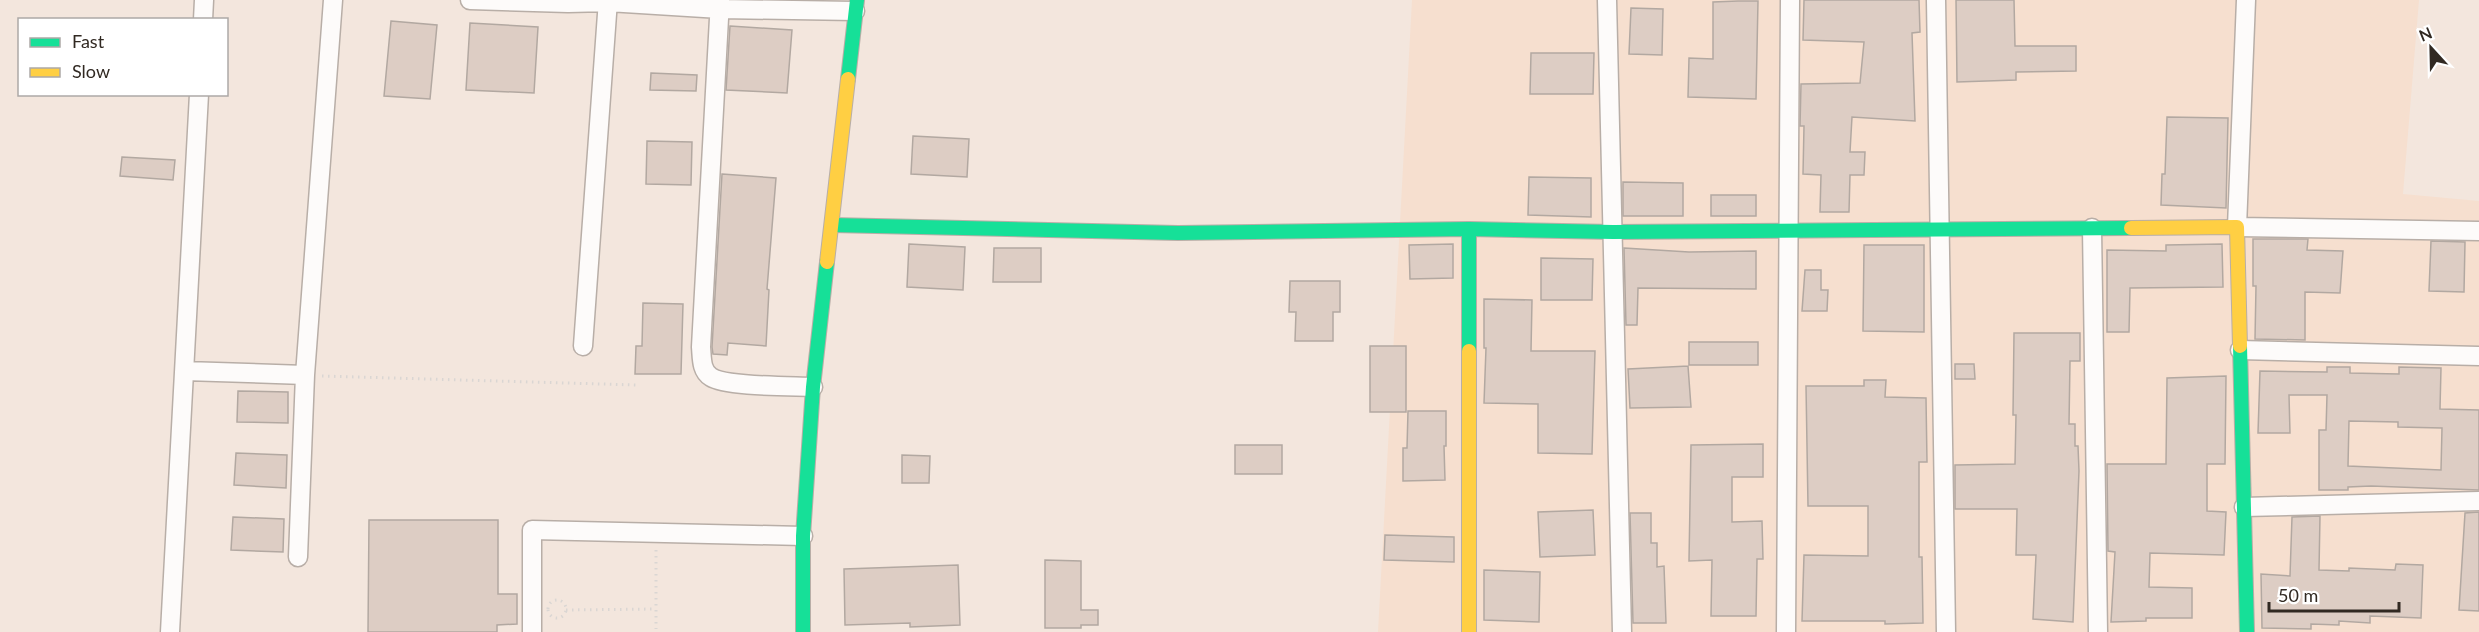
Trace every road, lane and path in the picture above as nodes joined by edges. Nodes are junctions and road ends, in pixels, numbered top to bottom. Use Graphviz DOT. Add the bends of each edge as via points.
graph roads {
  1 [pos="204,0"];
  2 [pos="333,0"];
  3 [pos="470,0"];
  4 [pos="1607,0"];
  5 [pos="1790,0"];
  6 [pos="1935,0"];
  7 [pos="2246,0"];
  8 [pos="608,1"];
  9 [pos="720,5"];
  10 [pos="856,6"];
  11 [pos="203,18"];
  12 [pos="199,96"];
  13 [pos="832,225"];
  14 [pos="2237,227"];
  15 [pos="2092,228"];
  16 [pos="1469,229"];
  17 [pos="1939,229"];
  18 [pos="1789,230"];
  19 [pos="2479,231"];
  20 [pos="1612,232"];
  21 [pos="583,346"];
  22 [pos="2240,350"];
  23 [pos="2479,356"];
  24 [pos="184,371"];
  25 [pos="305,375"];
  26 [pos="636,385"];
  27 [pos="813,387"];
  28 [pos="2479,501"];
  29 [pos="2244,507"];
  30 [pos="656,533"];
  31 [pos="803,536"];
  32 [pos="298,557"];
  33 [pos="656,609"];
  34 [pos="566,610"];
  35 [pos="656,629"];
  36 [pos="170,632"];
  37 [pos="532,632"];
  38 [pos="803,632"];
  39 [pos="1469,632"];
  40 [pos="1622,632"];
  41 [pos="1785,632"];
  42 [pos="1946,632"];
  43 [pos="2098,632"];
  44 [pos="2247,632"];
  1 -- 11 [label="street"];
  2 -- 25 [label="street"];
  3 -- 8 [label="street"];
  4 -- 20 [label="street"];
  5 -- 18 [label="street"];
  6 -- 17 [label="street"];
  7 -- 14 [label="street"];
  8 -- 9 [label="street"];
  8 -- 21 [label="street"];
  9 -- 10 [label="street"];
  9 -- 27 [label="street" via="701,347 704,369 711,378 728,382"];
  10 -- 13 [label="street"];
  12 -- 24 [label="street"];
  13 -- 16 [label="street" via="1178,233"];
  13 -- 27 [label="street"];
  14 -- 15 [label="street"];
  14 -- 19 [label="street"];
  14 -- 22 [label="street"];
  15 -- 17 [label="street"];
  15 -- 43 [label="street"];
  16 -- 20 [label="street"];
  16 -- 39 [label="street"];
  17 -- 18 [label="street"];
  17 -- 42 [label="street"];
  18 -- 20 [label="street"];
  18 -- 41 [label="street"];
  20 -- 40 [label="street"];
  22 -- 23 [label="street"];
  22 -- 29 [label="street"];
  24 -- 25 [label="street"];
  24 -- 36 [label="street"];
  25 -- 26 [label="path"];
  25 -- 32 [label="street"];
  27 -- 31 [label="street"];
  28 -- 29 [label="street"];
  29 -- 44 [label="street"];
  30 -- 31 [label="street"];
  30 -- 33 [label="path"];
  30 -- 37 [label="street" via="532,530"];
  31 -- 38 [label="street"];
  33 -- 34 [label="path"];
  33 -- 35 [label="path"];
  34 -- 34 [label="path" via="565,604 557,600 549,604 550,615 555,618"];
}
